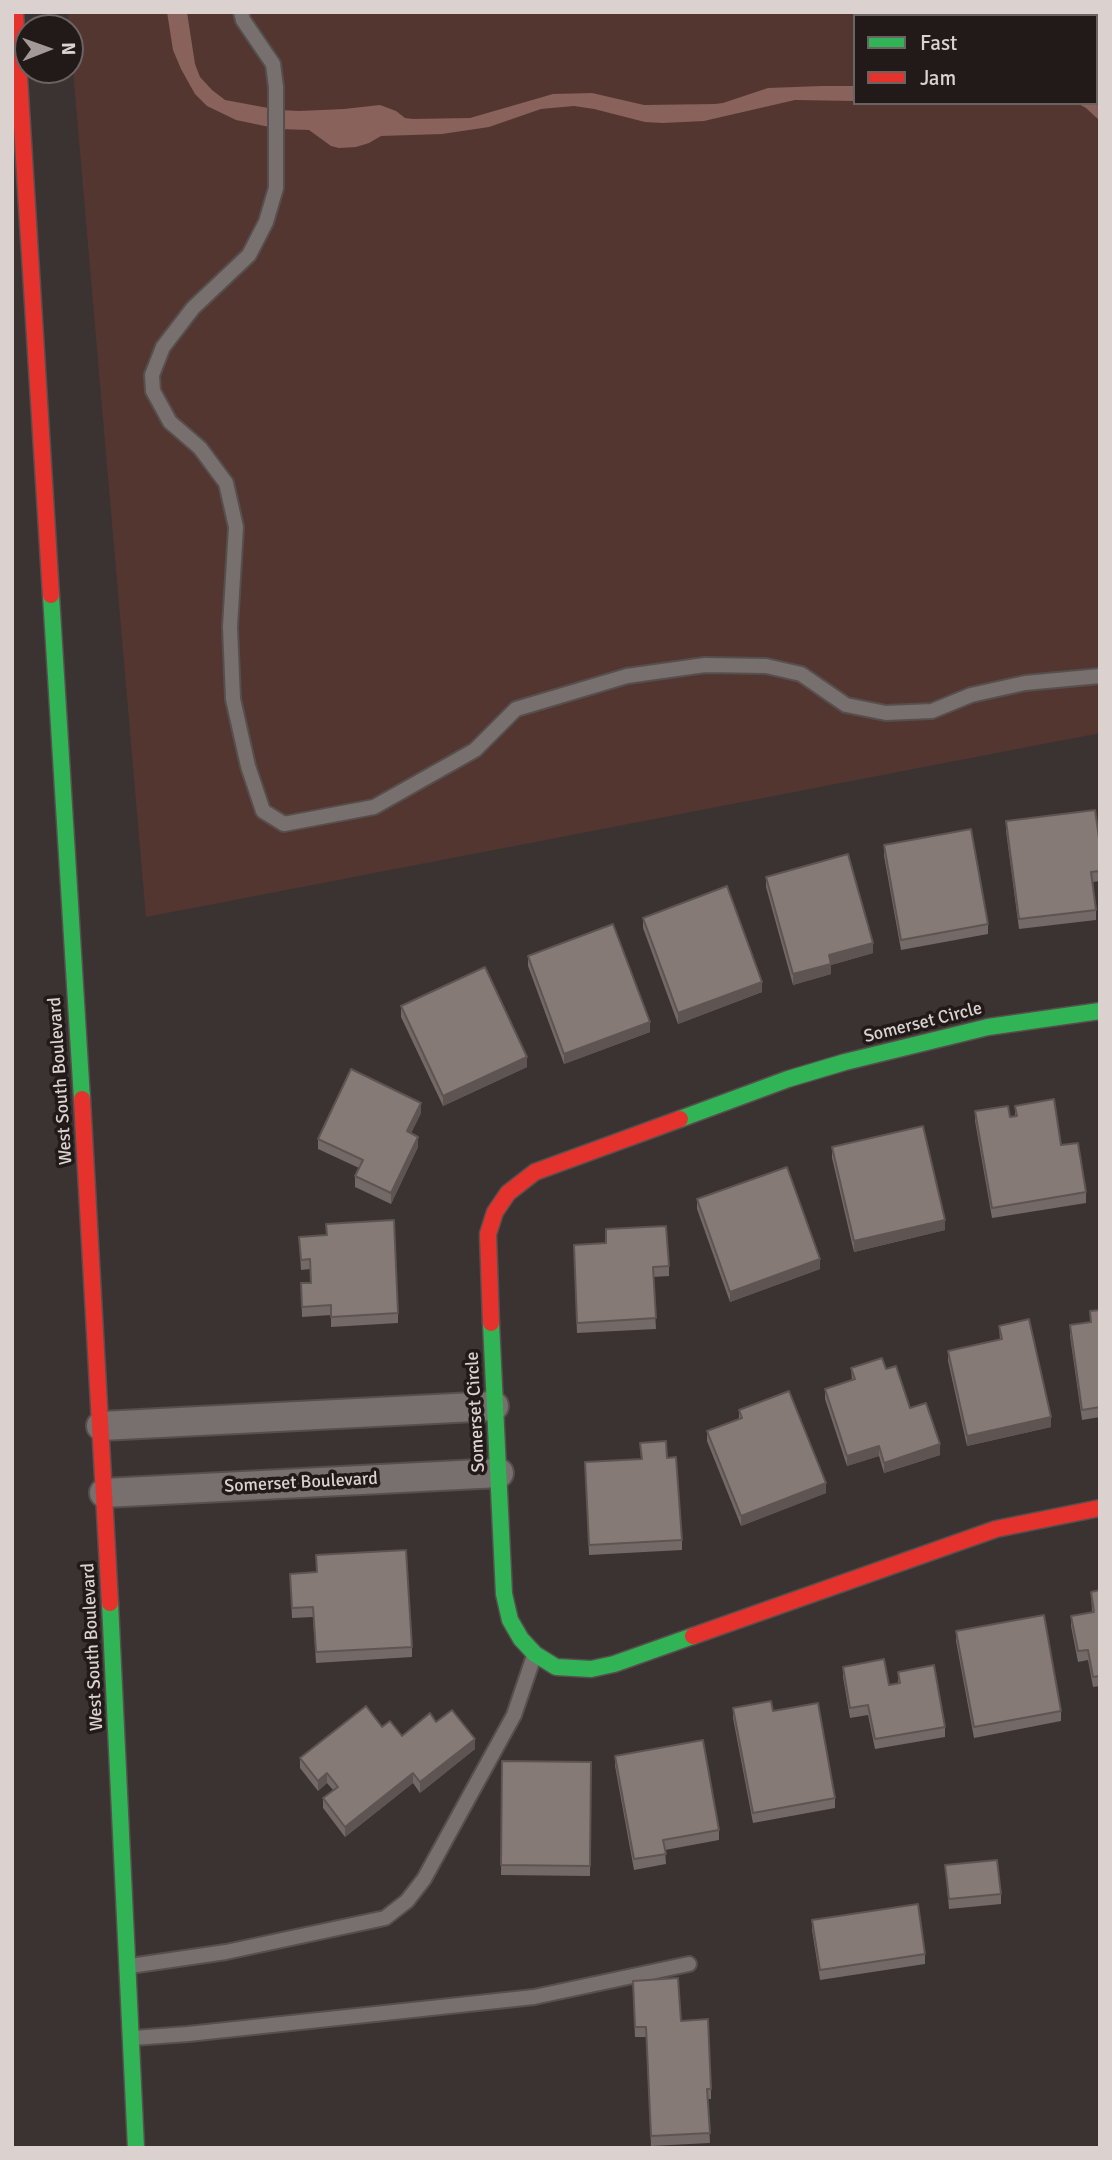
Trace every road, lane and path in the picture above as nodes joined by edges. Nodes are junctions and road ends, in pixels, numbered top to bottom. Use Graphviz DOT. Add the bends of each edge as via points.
graph roads {
  1 [pos="15,12"];
  2 [pos="241,12"];
  3 [pos="1100,676"];
  4 [pos="1100,1011"];
  5 [pos="494,1406"];
  6 [pos="101,1426"];
  7 [pos="499,1473"];
  8 [pos="104,1493"];
  9 [pos="1100,1508"];
  10 [pos="535,1654"];
  11 [pos="689,1964"];
  12 [pos="128,1966"];
  13 [pos="131,2038"];
  14 [pos="136,2148"];
  1 -- 6 [label="main road, West South Boulevard"];
  2 -- 3 [label="lane" via="273,64 276,188 249,255 193,308 163,348 152,375 153,391 170,422 200,448 226,483 236,527 230,627 233,699 263,811 284,824 374,807 475,750 516,709 627,676 705,665 766,666 800,674 846,705 886,713 933,710 971,695 1025,683"];
  4 -- 5 [label="main road, Somerset Circle" via="988,1027 845,1062 788,1079 521,1181 495,1212 488,1234"];
  5 -- 6 [label="street"];
  5 -- 7 [label="main road, Somerset Circle"];
  6 -- 8 [label="main road, West South Boulevard"];
  7 -- 8 [label="street, Somerset Boulevard"];
  7 -- 10 [label="main road, Somerset Circle" via="504,1594 510,1620"];
  8 -- 12 [label="main road, West South Boulevard"];
  9 -- 10 [label="main road, Somerset Circle" via="996,1530 934,1549 614,1664 571,1669 556,1667"];
  10 -- 12 [label="lane" via="514,1715 424,1879 407,1901 385,1917 226,1952"];
  11 -- 13 [label="lane" via="534,1997"];
  12 -- 13 [label="main road, West South Boulevard"];
  13 -- 14 [label="main road, West South Boulevard"];
}
